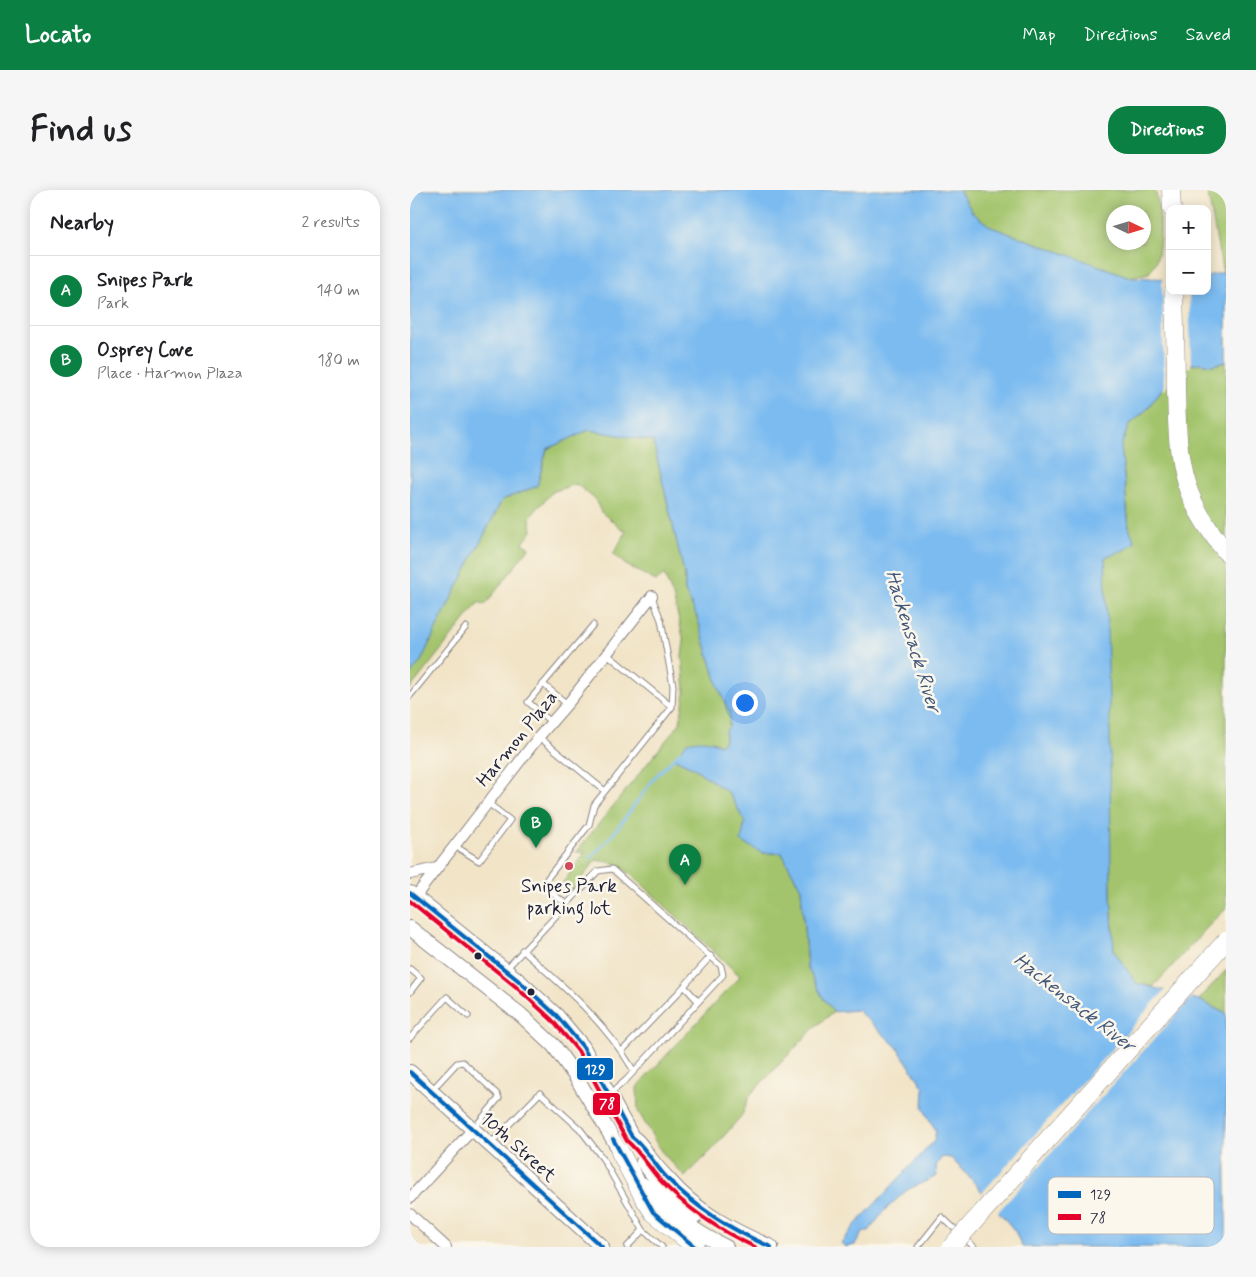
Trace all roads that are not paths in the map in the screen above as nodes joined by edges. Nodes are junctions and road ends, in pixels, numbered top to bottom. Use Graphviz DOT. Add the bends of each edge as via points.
graph roads {
  1 [pos="1171,190"];
  2 [pos="1172,205"];
  3 [pos="1174,295"];
  4 [pos="1226,552"];
  5 [pos="652,596"];
  6 [pos="593,625"];
  7 [pos="466,627"];
  8 [pos="607,653"];
  9 [pos="543,684"];
  10 [pos="410,696"];
  11 [pos="567,704"];
  12 [pos="672,707"];
  13 [pos="551,722"];
  14 [pos="539,736"];
  15 [pos="606,791"];
  16 [pos="487,803"];
  17 [pos="454,846"];
  18 [pos="437,868"];
  19 [pos="410,874"];
  20 [pos="412,897"];
  21 [pos="566,904"];
  22 [pos="410,928"];
  23 [pos="1226,941"];
  24 [pos="522,950"];
  25 [pos="711,956"];
  26 [pos="410,968"];
  27 [pos="506,970"];
  28 [pos="684,986"];
  29 [pos="410,992"];
  30 [pos="698,1001"];
  31 [pos="468,1016"];
  32 [pos="410,1038"];
  33 [pos="622,1051"];
  34 [pos="634,1071"];
  35 [pos="410,1072"];
  36 [pos="431,1091"];
  37 [pos="609,1094"];
  38 [pos="473,1129"];
  39 [pos="632,1137"];
  40 [pos="490,1144"];
  41 [pos="620,1152"];
  42 [pos="410,1198"];
  43 [pos="410,1214"];
  44 [pos="643,1230"];
  45 [pos="658,1246"];
  46 [pos="446,1247"];
  47 [pos="602,1247"];
  48 [pos="627,1247"];
  49 [pos="696,1247"];
  50 [pos="726,1247"];
  51 [pos="747,1247"];
  52 [pos="771,1247"];
  53 [pos="918,1247"];
  54 [pos="950,1247"];
  55 [pos="974,1247"];
  1 -- 2 [label="highway"];
  3 -- 4 [label="highway" via="1180,457 1196,509"];
  5 -- 8 [label="street, Harmon Plaza"];
  5 -- 12 [label="lane" via="661,620 673,686"];
  6 -- 9 [label="lane"];
  7 -- 10 [label="lane"];
  8 -- 11 [label="street, Harmon Plaza"];
  8 -- 12 [label="lane"];
  9 -- 11 [label="lane"];
  9 -- 13 [label="lane" via="528,702"];
  11 -- 13 [label="street, Harmon Plaza"];
  12 -- 15 [label="lane"];
  13 -- 14 [label="street, Harmon Plaza"];
  14 -- 15 [label="lane"];
  14 -- 16 [label="street, Harmon Plaza"];
  15 -- 21 [label="lane" via="594,805 589,825 542,885"];
  16 -- 17 [label="street, Harmon Plaza"];
  16 -- 17 [label="lane" via="510,820 479,860"];
  17 -- 18 [label="street, Harmon Plaza"];
  18 -- 19 [label="street"];
  18 -- 20 [label="street, Harmon Plaza"];
  20 -- 27 [label="main road"];
  21 -- 24 [label="lane"];
  21 -- 25 [label="lane" via="598,871 612,869"];
  22 -- 41 [label="main road" via="554,1046"];
  23 -- 54 [label="highway, bridge"];
  24 -- 27 [label="lane"];
  24 -- 33 [label="lane" via="579,1001"];
  25 -- 28 [label="lane"];
  25 -- 30 [label="lane" via="721,966 723,975"];
  26 -- 29 [label="lane" via="421,978"];
  27 -- 37 [label="main road" via="557,1016 583,1046"];
  28 -- 30 [label="lane"];
  28 -- 33 [label="lane"];
  30 -- 34 [label="lane"];
  31 -- 32 [label="lane" via="447,997"];
  33 -- 34 [label="lane"];
  34 -- 37 [label="lane"];
  35 -- 36 [label="main road, 10th Street"];
  36 -- 38 [label="main road, 10th Street"];
  36 -- 38 [label="lane" via="457,1063 463,1062 499,1098"];
  37 -- 39 [label="main road"];
  38 -- 40 [label="main road, 10th Street"];
  38 -- 42 [label="street"];
  39 -- 51 [label="main road" via="633,1145 655,1179 680,1204 715,1231"];
  39 -- 52 [label="main road" via="639,1141 686,1198 719,1222"];
  40 -- 44 [label="lane" via="540,1093 586,1136 603,1159"];
  40 -- 47 [label="main road, 10th Street"];
  41 -- 49 [label="highway" via="653,1212"];
  41 -- 50 [label="main road" via="658,1202 692,1229"];
  43 -- 46 [label="street"];
  44 -- 45 [label="lane"];
  44 -- 48 [label="lane"];
  53 -- 55 [label="lane" via="942,1218"];
}
